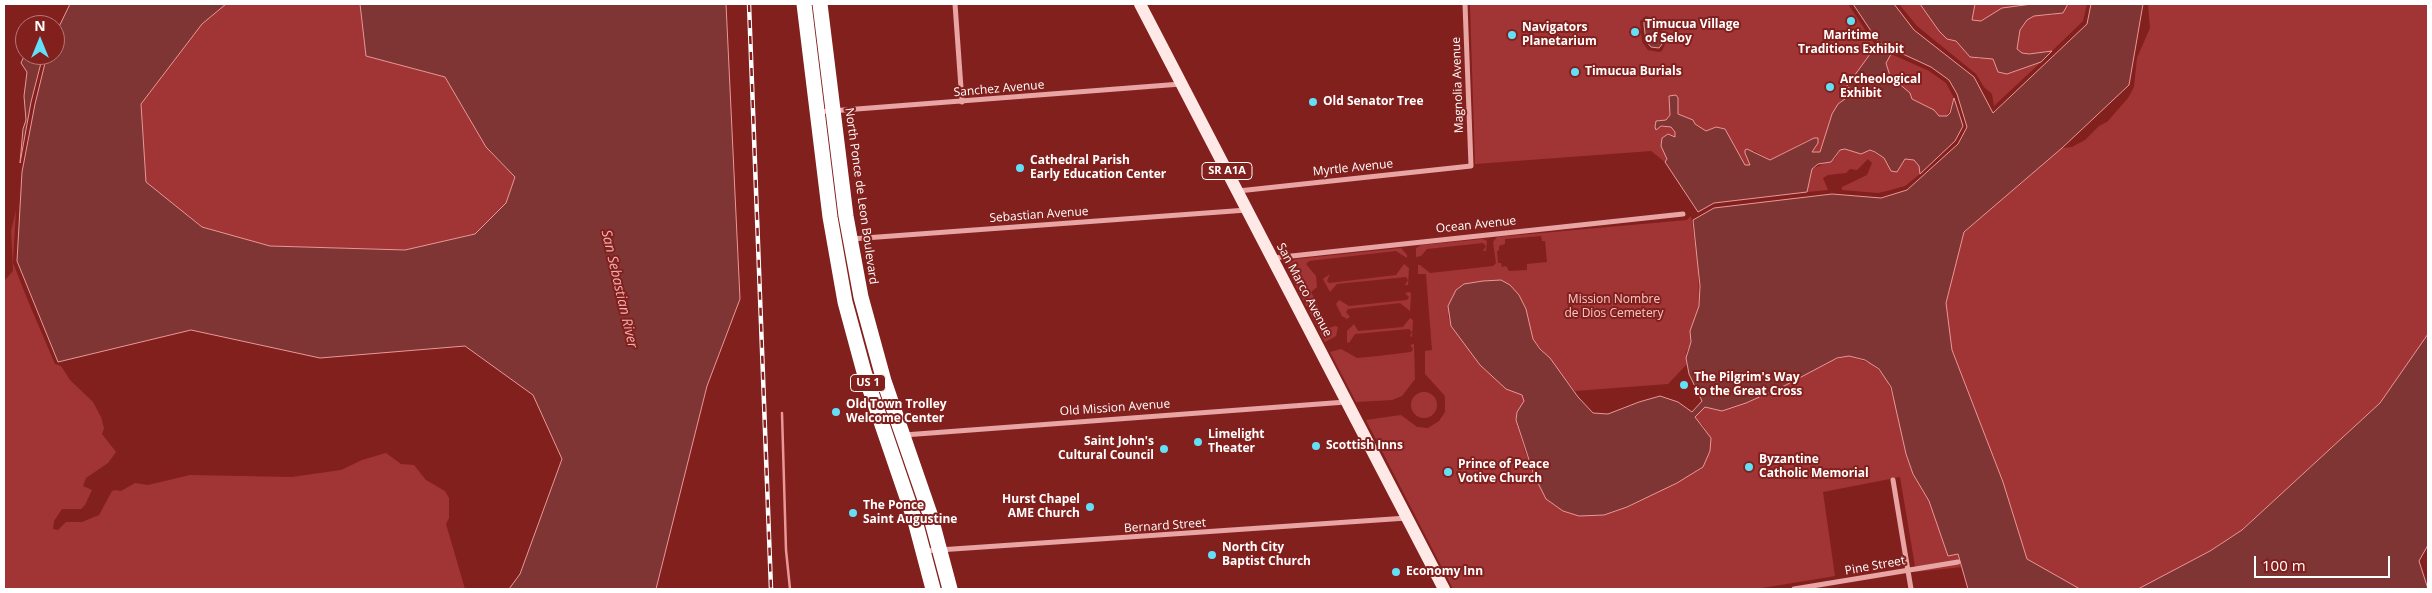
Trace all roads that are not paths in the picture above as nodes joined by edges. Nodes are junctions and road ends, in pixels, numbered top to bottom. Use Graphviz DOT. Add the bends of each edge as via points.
graph roads {
  1 [pos="804,4"];
  2 [pos="820,4"];
  3 [pos="955,4"];
  4 [pos="1140,4"];
  5 [pos="1465,4"];
  6 [pos="1182,84"];
  7 [pos="962,102"];
  8 [pos="833,110"];
  9 [pos="817,112"];
  10 [pos="1471,166"];
  11 [pos="1237,191"];
  12 [pos="1247,210"];
  13 [pos="1683,214"];
  14 [pos="850,239"];
  15 [pos="833,241"];
  16 [pos="1272,258"];
  17 [pos="1347,402"];
  18 [pos="903,435"];
  19 [pos="886,436"];
  20 [pos="1893,480"];
  21 [pos="1407,518"];
  22 [pos="941,550"];
  23 [pos="924,551"];
  24 [pos="1958,562"];
  25 [pos="1908,570"];
  26 [pos="933,589"];
  27 [pos="950,589"];
  28 [pos="1444,589"];
  29 [pos="1794,589"];
  30 [pos="1911,589"];
  1 -- 9 [label="highway, US 1"];
  2 -- 8 [label="highway, North Ponce de Leon Boulevard / US 1"];
  3 -- 7 [label="street"];
  4 -- 6 [label="main road, San Marco Avenue / SR A1A"];
  5 -- 10 [label="street, Magnolia Avenue"];
  6 -- 7 [label="street, Sanchez Avenue"];
  6 -- 11 [label="main road, San Marco Avenue / SR A1A"];
  7 -- 8 [label="street, Sanchez Avenue"];
  8 -- 9 [label="street, Sanchez Avenue"];
  8 -- 14 [label="highway, North Ponce de Leon Boulevard / US 1"];
  9 -- 15 [label="highway, US 1"];
  10 -- 11 [label="street, Myrtle Avenue"];
  11 -- 12 [label="main road, San Marco Avenue / SR A1A"];
  12 -- 14 [label="street, Sebastian Avenue"];
  12 -- 16 [label="main road, San Marco Avenue / SR A1A"];
  13 -- 16 [label="street, Ocean Avenue"];
  14 -- 15 [label="street, Sebastian Avenue"];
  14 -- 18 [label="highway, North Ponce de Leon Boulevard / US 1" via="875,352"];
  15 -- 19 [label="highway, US 1" via="854,338"];
  16 -- 17 [label="main road, San Marco Avenue / SR A1A"];
  17 -- 18 [label="street, Old Mission Avenue"];
  17 -- 21 [label="main road, San Marco Avenue / SR A1A"];
  18 -- 19 [label="street, Old Mission Avenue"];
  18 -- 22 [label="highway, North Ponce de Leon Boulevard / US 1"];
  19 -- 23 [label="highway, US 1"];
  20 -- 25 [label="street"];
  21 -- 22 [label="street, Bernard Street"];
  21 -- 28 [label="main road, San Marco Avenue / SR A1A"];
  22 -- 23 [label="street, Bernard Street"];
  22 -- 27 [label="highway, North Ponce de Leon Boulevard / US 1"];
  23 -- 26 [label="highway, US 1"];
  24 -- 25 [label="street, Pine Street"];
  25 -- 29 [label="street, Pine Street"];
  25 -- 30 [label="street"];
}
